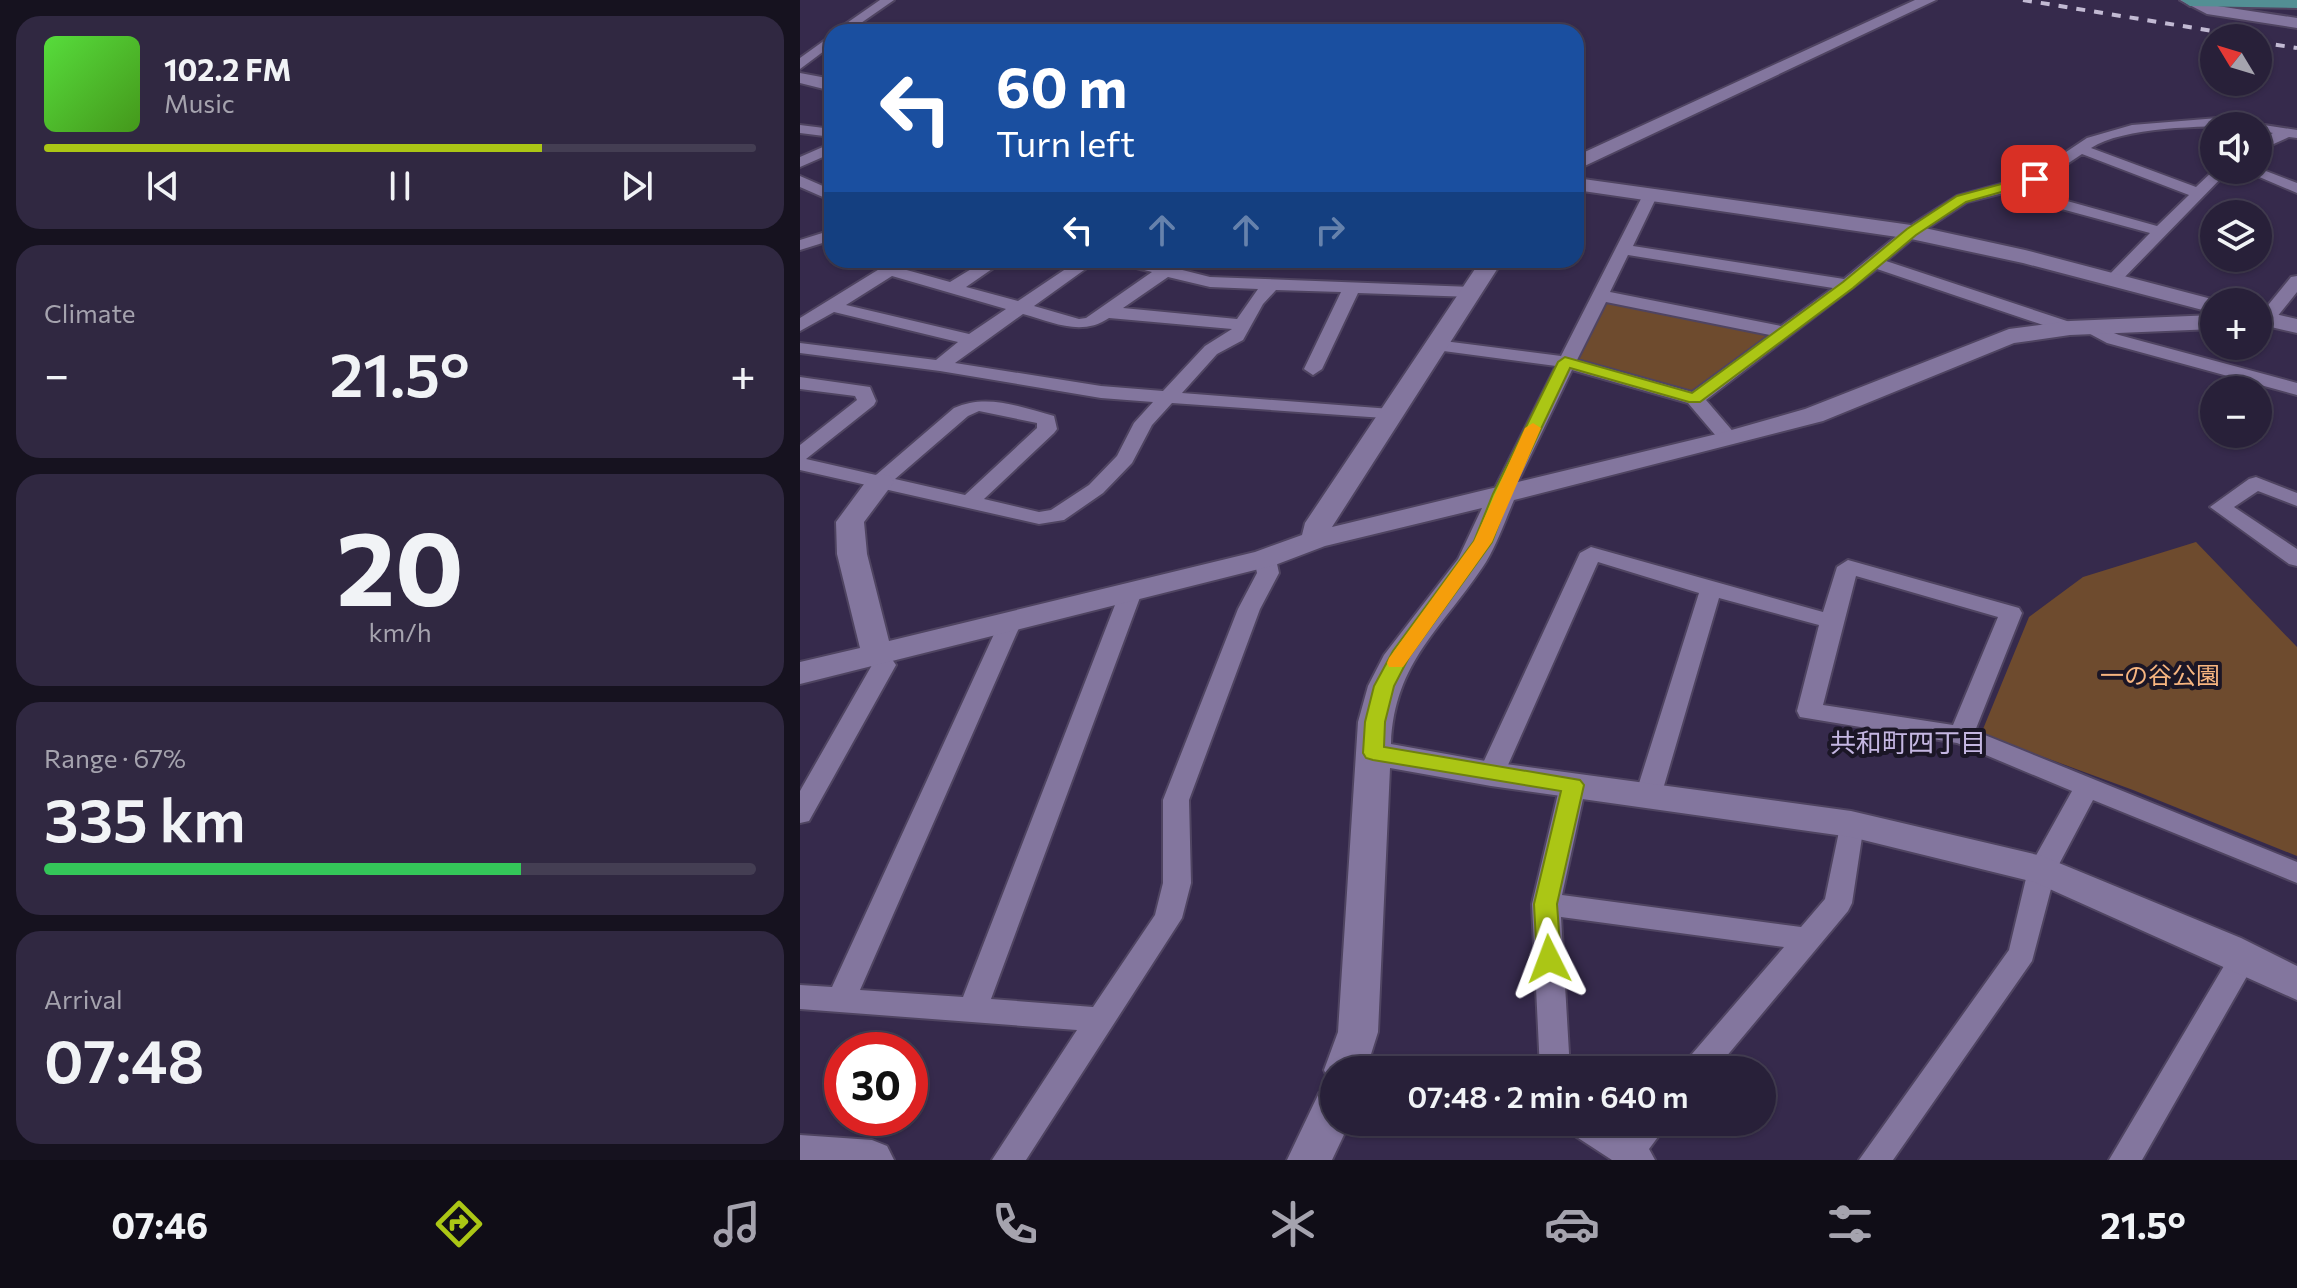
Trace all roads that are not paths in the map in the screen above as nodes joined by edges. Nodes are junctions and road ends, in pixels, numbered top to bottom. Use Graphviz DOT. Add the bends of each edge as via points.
graph roads {
  1 [pos="888,0"];
  2 [pos="1928,0"];
  3 [pos="2189,0"];
  4 [pos="2297,2"];
  5 [pos="2297,23"];
  6 [pos="852,24"];
  7 [pos="824,46"];
  8 [pos="800,65"];
  9 [pos="800,78"];
  10 [pos="824,83"];
  11 [pos="2200,123"];
  12 [pos="800,129"];
  13 [pos="2272,129"];
  14 [pos="824,132"];
  15 [pos="2292,133"];
  16 [pos="2272,141"];
  17 [pos="2081,149"];
  18 [pos="824,151"];
  19 [pos="1584,160"];
  20 [pos="800,163"];
  21 [pos="2272,178"];
  22 [pos="800,181"];
  23 [pos="2207,184"];
  24 [pos="1584,185"];
  25 [pos="2002,187"];
  26 [pos="2297,188"];
  27 [pos="824,192"];
  28 [pos="2198,193"];
  29 [pos="1650,194"];
  30 [pos="2159,231"];
  31 [pos="1911,232"];
  32 [pos="824,237"];
  33 [pos="801,244"];
  34 [pos="1622,249"];
  35 [pos="1874,263"];
  36 [pos="892,268"];
  37 [pos="984,268"];
  38 [pos="1078,268"];
  39 [pos="1150,268"];
  40 [pos="1487,268"];
  41 [pos="889,270"];
  42 [pos="1164,272"];
  43 [pos="2112,280"];
  44 [pos="2297,281"];
  45 [pos="1848,285"];
  46 [pos="954,287"];
  47 [pos="1269,287"];
  48 [pos="1351,289"];
  49 [pos="1472,292"];
  50 [pos="1598,295"];
  51 [pos="2200,302"];
  52 [pos="832,306"];
  53 [pos="1019,307"];
  54 [pos="2272,307"];
  55 [pos="1105,312"];
  56 [pos="2272,320"];
  57 [pos="2200,323"];
  58 [pos="1243,325"];
  59 [pos="800,326"];
  60 [pos="2297,326"];
  61 [pos="2079,328"];
  62 [pos="1784,332"];
  63 [pos="972,340"];
  64 [pos="1436,345"];
  65 [pos="800,348"];
  66 [pos="1565,362"];
  67 [pos="940,366"];
  68 [pos="1313,369"];
  69 [pos="800,383"];
  70 [pos="2297,389"];
  71 [pos="1167,398"];
  72 [pos="1695,399"];
  73 [pos="1391,415"];
  74 [pos="1729,439"];
  75 [pos="800,455"];
  76 [pos="800,464"];
  77 [pos="880,482"];
  78 [pos="1502,494"];
  79 [pos="2297,500"];
  80 [pos="968,503"];
  81 [pos="1315,540"];
  82 [pos="1265,559"];
  83 [pos="2297,559"];
  84 [pos="1711,589"];
  85 [pos="1131,592"];
  86 [pos="1011,621"];
  87 [pos="1831,621"];
  88 [pos="877,654"];
  89 [pos="800,673"];
  90 [pos="1961,735"];
  91 [pos="1373,753"];
  92 [pos="1491,774"];
  93 [pos="1573,785"];
  94 [pos="808,787"];
  95 [pos="2087,787"];
  96 [pos="1648,796"];
  97 [pos="800,814"];
  98 [pos="1851,824"];
  99 [pos="2042,870"];
  100 [pos="2297,873"];
  101 [pos="1546,904"];
  102 [pos="1808,939"];
  103 [pos="2244,957"];
  104 [pos="2297,984"];
  105 [pos="800,997"];
  106 [pos="842,998"];
  107 [pos="972,1011"];
  108 [pos="1102,1020"];
  109 [pos="1350,1056"];
  110 [pos="1554,1056"];
  111 [pos="1709,1056"];
  112 [pos="1322,1136"];
  113 [pos="1602,1136"];
  114 [pos="1645,1136"];
  115 [pos="800,1154"];
  116 [pos="1633,1156"];
  117 [pos="872,1160"];
  118 [pos="1008,1160"];
  119 [pos="1309,1160"];
  120 [pos="1875,1160"];
  121 [pos="2125,1160"];
  1 -- 6 [label="street"];
  2 -- 19 [label="street"];
  3 -- 4 [label="main road"];
  3 -- 5 [label="street" via="2207,9"];
  7 -- 8 [label="street"];
  9 -- 10 [label="street"];
  11 -- 17 [label="street" via="2132,129"];
  12 -- 14 [label="street"];
  13 -- 15 [label="street"];
  15 -- 16 [label="street"];
  17 -- 25 [label="street" via="2035,179"];
  17 -- 28 [label="street"];
  18 -- 20 [label="street"];
  21 -- 26 [label="street"];
  22 -- 27 [label="street"];
  23 -- 28 [label="street"];
  24 -- 29 [label="street"];
  25 -- 30 [label="street"];
  25 -- 31 [label="street" via="1962,199"];
  28 -- 30 [label="street"];
  29 -- 31 [label="street"];
  29 -- 34 [label="street"];
  30 -- 43 [label="street"];
  31 -- 35 [label="street"];
  31 -- 43 [label="street"];
  32 -- 33 [label="street"];
  34 -- 45 [label="street"];
  34 -- 50 [label="street"];
  35 -- 45 [label="street"];
  35 -- 61 [label="street"];
  36 -- 41 [label="street"];
  37 -- 46 [label="street"];
  38 -- 53 [label="street"];
  39 -- 42 [label="street"];
  40 -- 49 [label="street"];
  41 -- 46 [label="street"];
  41 -- 52 [label="street"];
  42 -- 47 [label="street"];
  42 -- 55 [label="street"];
  43 -- 51 [label="street"];
  44 -- 54 [label="street"];
  45 -- 62 [label="street"];
  46 -- 53 [label="street"];
  47 -- 48 [label="street"];
  47 -- 58 [label="street"];
  48 -- 49 [label="street"];
  48 -- 68 [label="street"];
  49 -- 64 [label="street"];
  50 -- 62 [label="street"];
  50 -- 66 [label="street"];
  52 -- 59 [label="street"];
  52 -- 63 [label="street"];
  53 -- 55 [label="street" via="1078,324"];
  53 -- 63 [label="street"];
  55 -- 58 [label="street"];
  56 -- 60 [label="street"];
  57 -- 61 [label="street"];
  58 -- 71 [label="street" via="1237,336 1211,350"];
  61 -- 70 [label="street"];
  61 -- 74 [label="street" via="1991,341 1846,403"];
  62 -- 72 [label="street"];
  63 -- 67 [label="street"];
  64 -- 66 [label="street"];
  64 -- 73 [label="street"];
  65 -- 67 [label="street"];
  66 -- 72 [label="street"];
  66 -- 78 [label="street"];
  67 -- 71 [label="street"];
  69 -- 75 [label="street" via="863,391 867,401"];
  71 -- 73 [label="street"];
  71 -- 80 [label="street" via="1144,423 1125,459 1096,489 1057,516 1039,518"];
  72 -- 74 [label="street"];
  73 -- 81 [label="street" via="1319,523"];
  74 -- 78 [label="street"];
  76 -- 77 [label="street"];
  77 -- 80 [label="street"];
  77 -- 80 [label="street" via="976,405 1047,420 1047,429"];
  77 -- 88 [label="street" via="850,522 852,554"];
  78 -- 81 [label="street"];
  78 -- 91 [label="street" via="1483,542 1400,655 1384,686"];
  79 -- 83 [label="street" via="2256,483 2220,507"];
  81 -- 82 [label="street"];
  82 -- 85 [label="street"];
  82 -- 108 [label="street" via="1268,573 1249,609 1176,800 1177,883 1168,918"];
  84 -- 87 [label="street"];
  84 -- 92 [label="street" via="1591,553"];
  84 -- 96 [label="street"];
  85 -- 86 [label="street"];
  85 -- 107 [label="street"];
  86 -- 88 [label="street"];
  86 -- 106 [label="street"];
  87 -- 90 [label="street" via="1809,711"];
  87 -- 90 [label="street" via="1848,567 2011,613"];
  88 -- 89 [label="street"];
  88 -- 94 [label="street" via="884,665"];
  90 -- 95 [label="street"];
  91 -- 92 [label="street"];
  91 -- 109 [label="street" via="1358,1032"];
  92 -- 93 [label="street"];
  93 -- 96 [label="street"];
  93 -- 101 [label="street"];
  94 -- 97 [label="street"];
  95 -- 99 [label="street"];
  95 -- 100 [label="street"];
  96 -- 98 [label="street"];
  98 -- 99 [label="street"];
  98 -- 102 [label="street" via="1838,903"];
  99 -- 103 [label="street"];
  99 -- 120 [label="street" via="2022,953"];
  101 -- 102 [label="street"];
  101 -- 110 [label="street"];
  102 -- 111 [label="street"];
  103 -- 104 [label="street"];
  103 -- 121 [label="street"];
  105 -- 106 [label="street"];
  106 -- 107 [label="street"];
  107 -- 108 [label="street"];
  108 -- 118 [label="street"];
  112 -- 119 [label="street"];
  113 -- 116 [label="street"];
  114 -- 116 [label="street"];
  115 -- 117 [label="street"];
}
